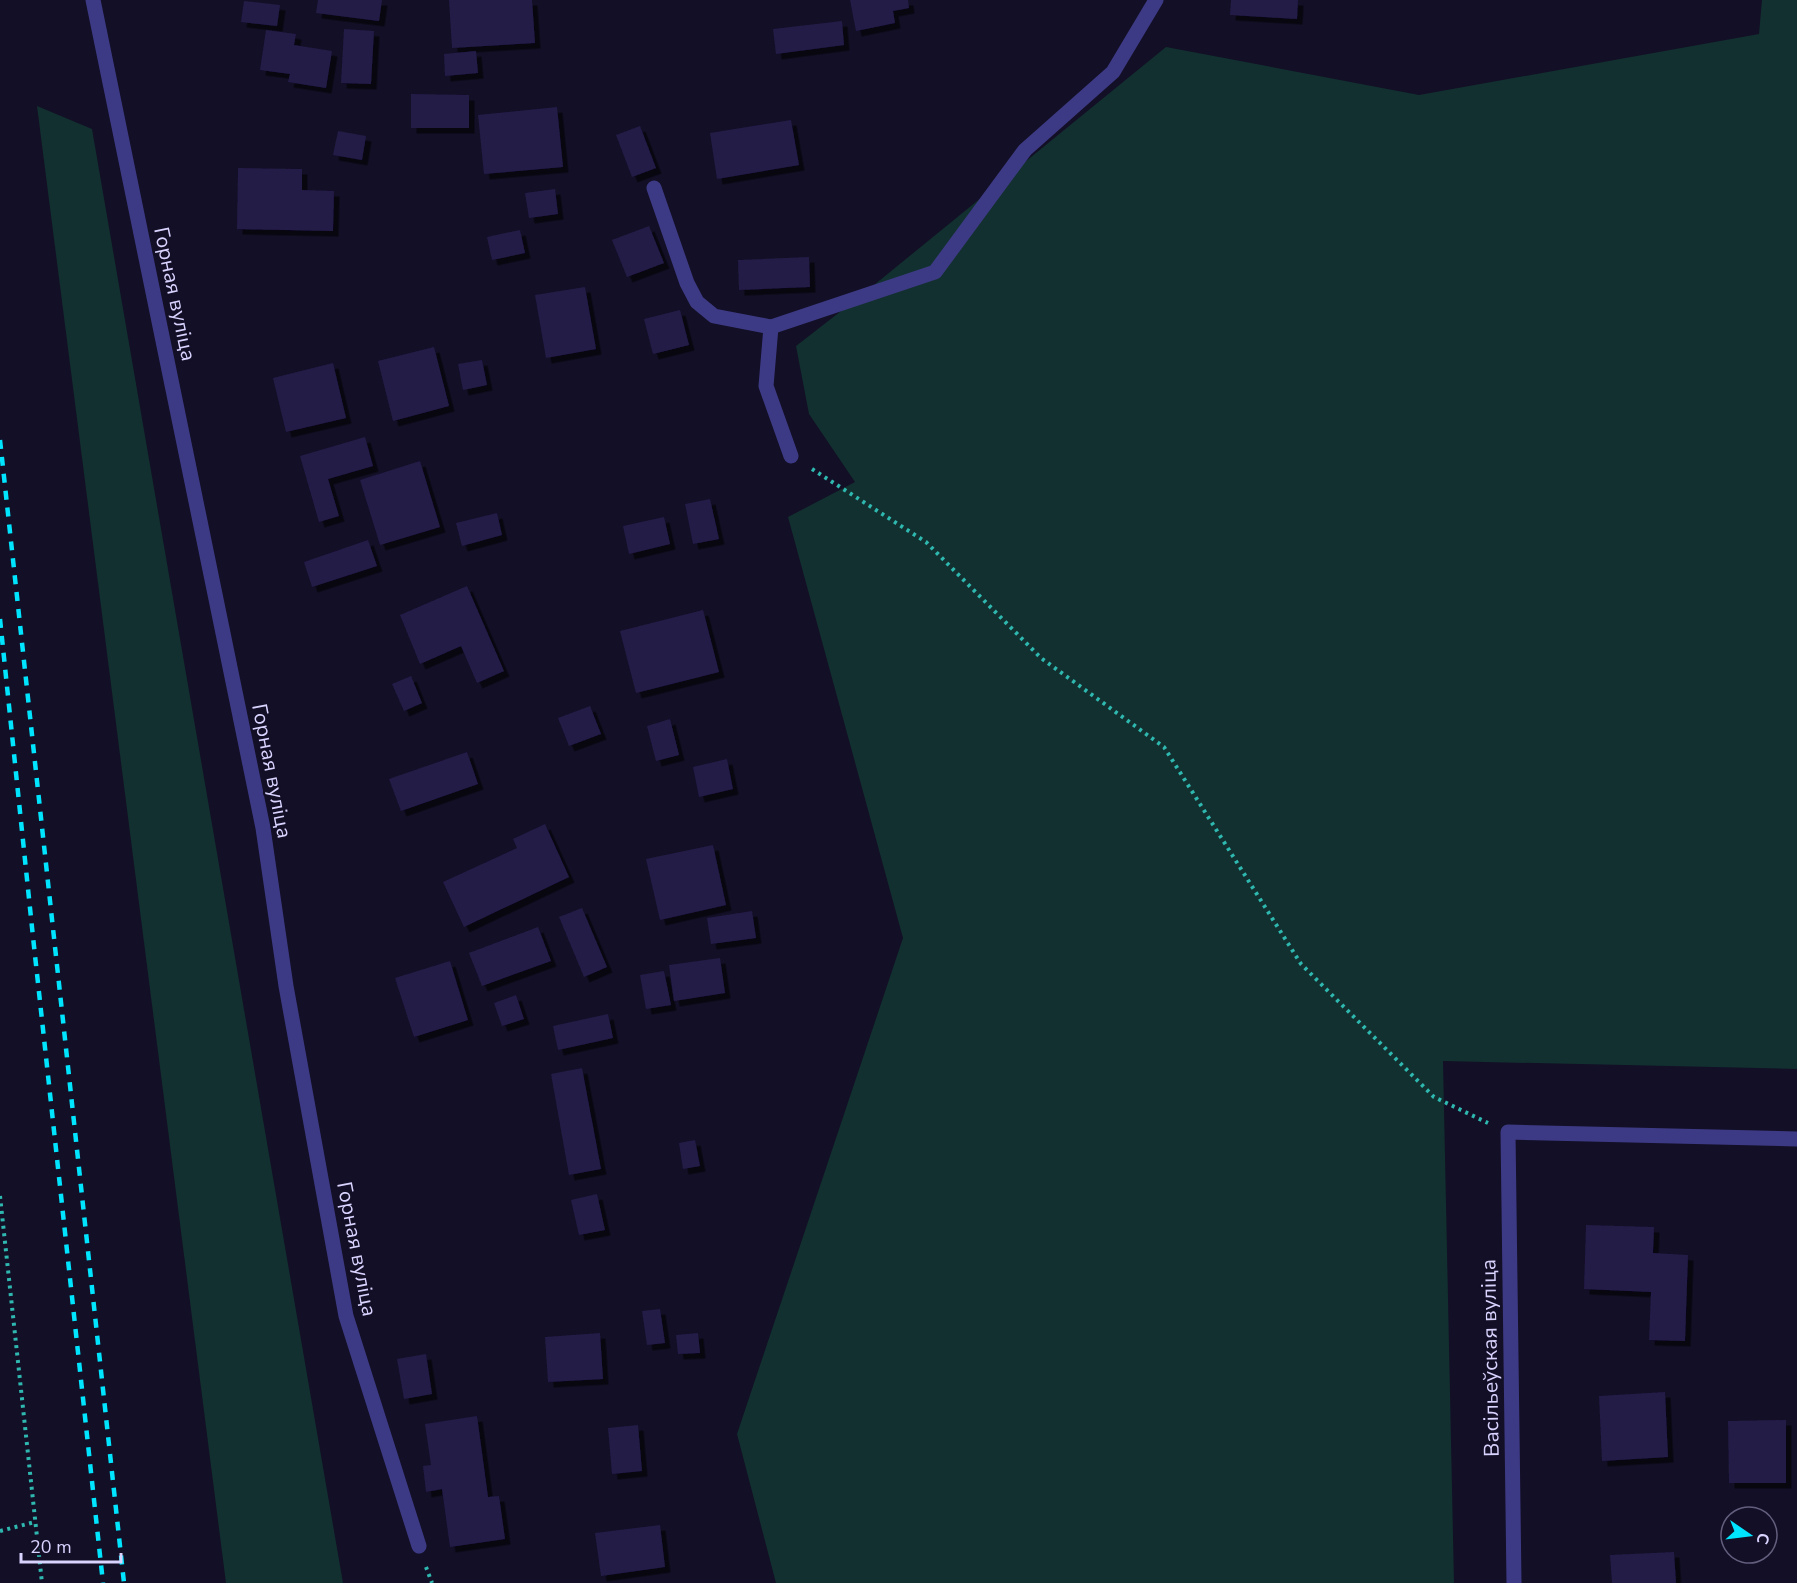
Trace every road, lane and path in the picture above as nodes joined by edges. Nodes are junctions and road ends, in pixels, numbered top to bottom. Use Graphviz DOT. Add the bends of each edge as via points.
graph roads {
  1 [pos="93,0"];
  2 [pos="1156,0"];
  3 [pos="654,188"];
  4 [pos="771,327"];
  5 [pos="791,456"];
  6 [pos="1508,1132"];
  7 [pos="1797,1139"];
  8 [pos="0,1196"];
  9 [pos="35,1522"];
  10 [pos="0,1531"];
  11 [pos="419,1546"];
  12 [pos="42,1583"];
  13 [pos="1514,1583"];
  1 -- 11 [label="street, Горная вуліца" via="262,828 286,986 346,1316"];
  2 -- 4 [label="street" via="1113,72 1025,150 935,272"];
  3 -- 4 [label="street" via="697,302 714,316"];
  4 -- 5 [label="street" via="766,386"];
  5 -- 6 [label="path" via="926,542 1041,658 1164,747 1301,964 1434,1097"];
  6 -- 7 [label="street"];
  6 -- 13 [label="street, Васільеўская вуліца"];
  8 -- 9 [label="path"];
  9 -- 10 [label="path"];
  9 -- 12 [label="path"];
}
